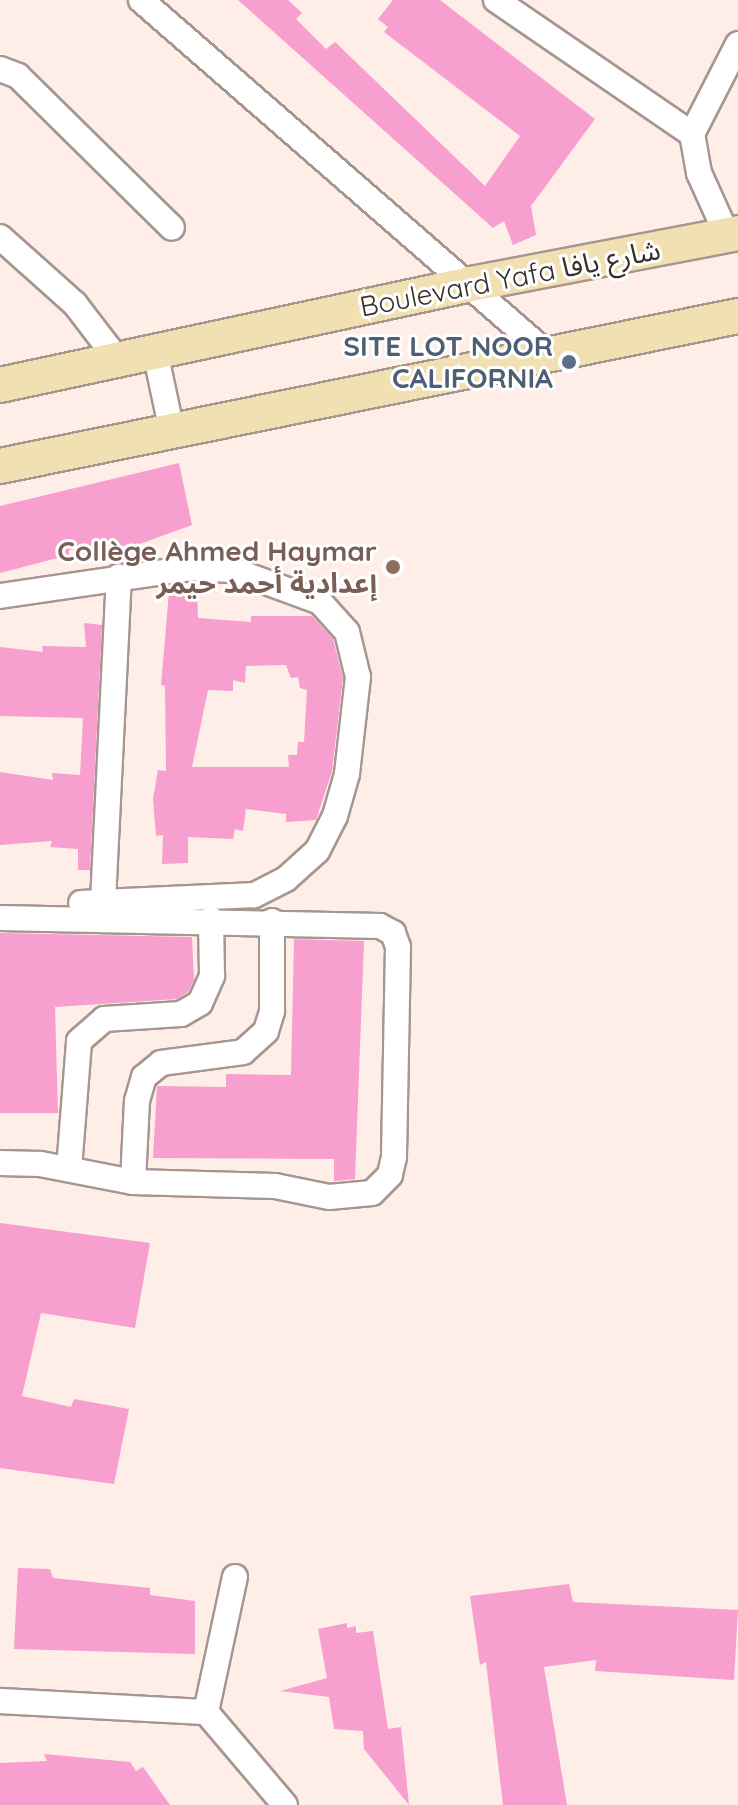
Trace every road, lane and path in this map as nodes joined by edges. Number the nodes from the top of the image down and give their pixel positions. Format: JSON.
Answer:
{"nodes":[{"id":1,"x":141,"y":0,"type":"edge"},
{"id":2,"x":496,"y":0,"type":"edge"},
{"id":3,"x":738,"y":44,"type":"edge"},
{"id":4,"x":0,"y":69,"type":"edge"},
{"id":5,"x":692,"y":134,"type":"junction"},
{"id":6,"x":172,"y":228,"type":"dead end"},
{"id":7,"x":732,"y":234,"type":"edge"},
{"id":8,"x":0,"y":237,"type":"edge"},
{"id":9,"x":471,"y":284,"type":"junction"},
{"id":10,"x":738,"y":316,"type":"edge"},
{"id":11,"x":155,"y":352,"type":"junction"},
{"id":12,"x":551,"y":357,"type":"junction"},
{"id":13,"x":118,"y":360,"type":"junction"},
{"id":14,"x":0,"y":385,"type":"edge"},
{"id":15,"x":172,"y":431,"type":"junction"},
{"id":16,"x":0,"y":466,"type":"edge"},
{"id":17,"x":119,"y":576,"type":"junction"},
{"id":18,"x":0,"y":596,"type":"edge"},
{"id":19,"x":103,"y":902,"type":"junction"},
{"id":20,"x":0,"y":905,"type":"edge"},
{"id":21,"x":0,"y":918,"type":"edge"},
{"id":22,"x":211,"y":919,"type":"junction"},
{"id":23,"x":272,"y":921,"type":"junction"},
{"id":24,"x":0,"y":1163,"type":"edge"},
{"id":25,"x":69,"y":1169,"type":"junction"},
{"id":26,"x":133,"y":1182,"type":"junction"},
{"id":27,"x":235,"y":1577,"type":"dead end"},
{"id":28,"x":0,"y":1701,"type":"edge"},
{"id":29,"x":206,"y":1712,"type":"junction"},
{"id":30,"x":285,"y":1805,"type":"edge"}],
"edges":[{"from":1,"to":9,"type":"street"},
{"from":2,"to":5,"type":"street"},
{"from":3,"to":5,"type":"street"},
{"from":4,"to":6,"type":"street"},
{"from":5,"to":7,"type":"street"},
{"from":7,"to":9,"type":"street","name":"Boulevard Yafa شارع يافا"},
{"from":8,"to":13,"type":"street"},
{"from":9,"to":11,"type":"street","name":"Boulevard Yafa شارع يافا"},
{"from":9,"to":12,"type":"street"},
{"from":10,"to":12,"type":"street"},
{"from":11,"to":13,"type":"street","name":"Boulevard Yafa شارع يافا"},
{"from":11,"to":15,"type":"street"},
{"from":12,"to":15,"type":"street"},
{"from":13,"to":14,"type":"street","name":"Boulevard Yafa شارع يافا"},
{"from":15,"to":16,"type":"street"},
{"from":17,"to":18,"type":"street"},
{"from":17,"to":19,"type":"street"},
{"from":17,"to":19,"type":"street"},
{"from":19,"to":20,"type":"street"},
{"from":21,"to":22,"type":"street"},
{"from":22,"to":23,"type":"street"},
{"from":22,"to":25,"type":"street"},
{"from":23,"to":26,"type":"street"},
{"from":23,"to":26,"type":"street"},
{"from":24,"to":25,"type":"street"},
{"from":25,"to":26,"type":"street"},
{"from":27,"to":29,"type":"street"},
{"from":28,"to":29,"type":"street"},
{"from":29,"to":30,"type":"street"}]}
